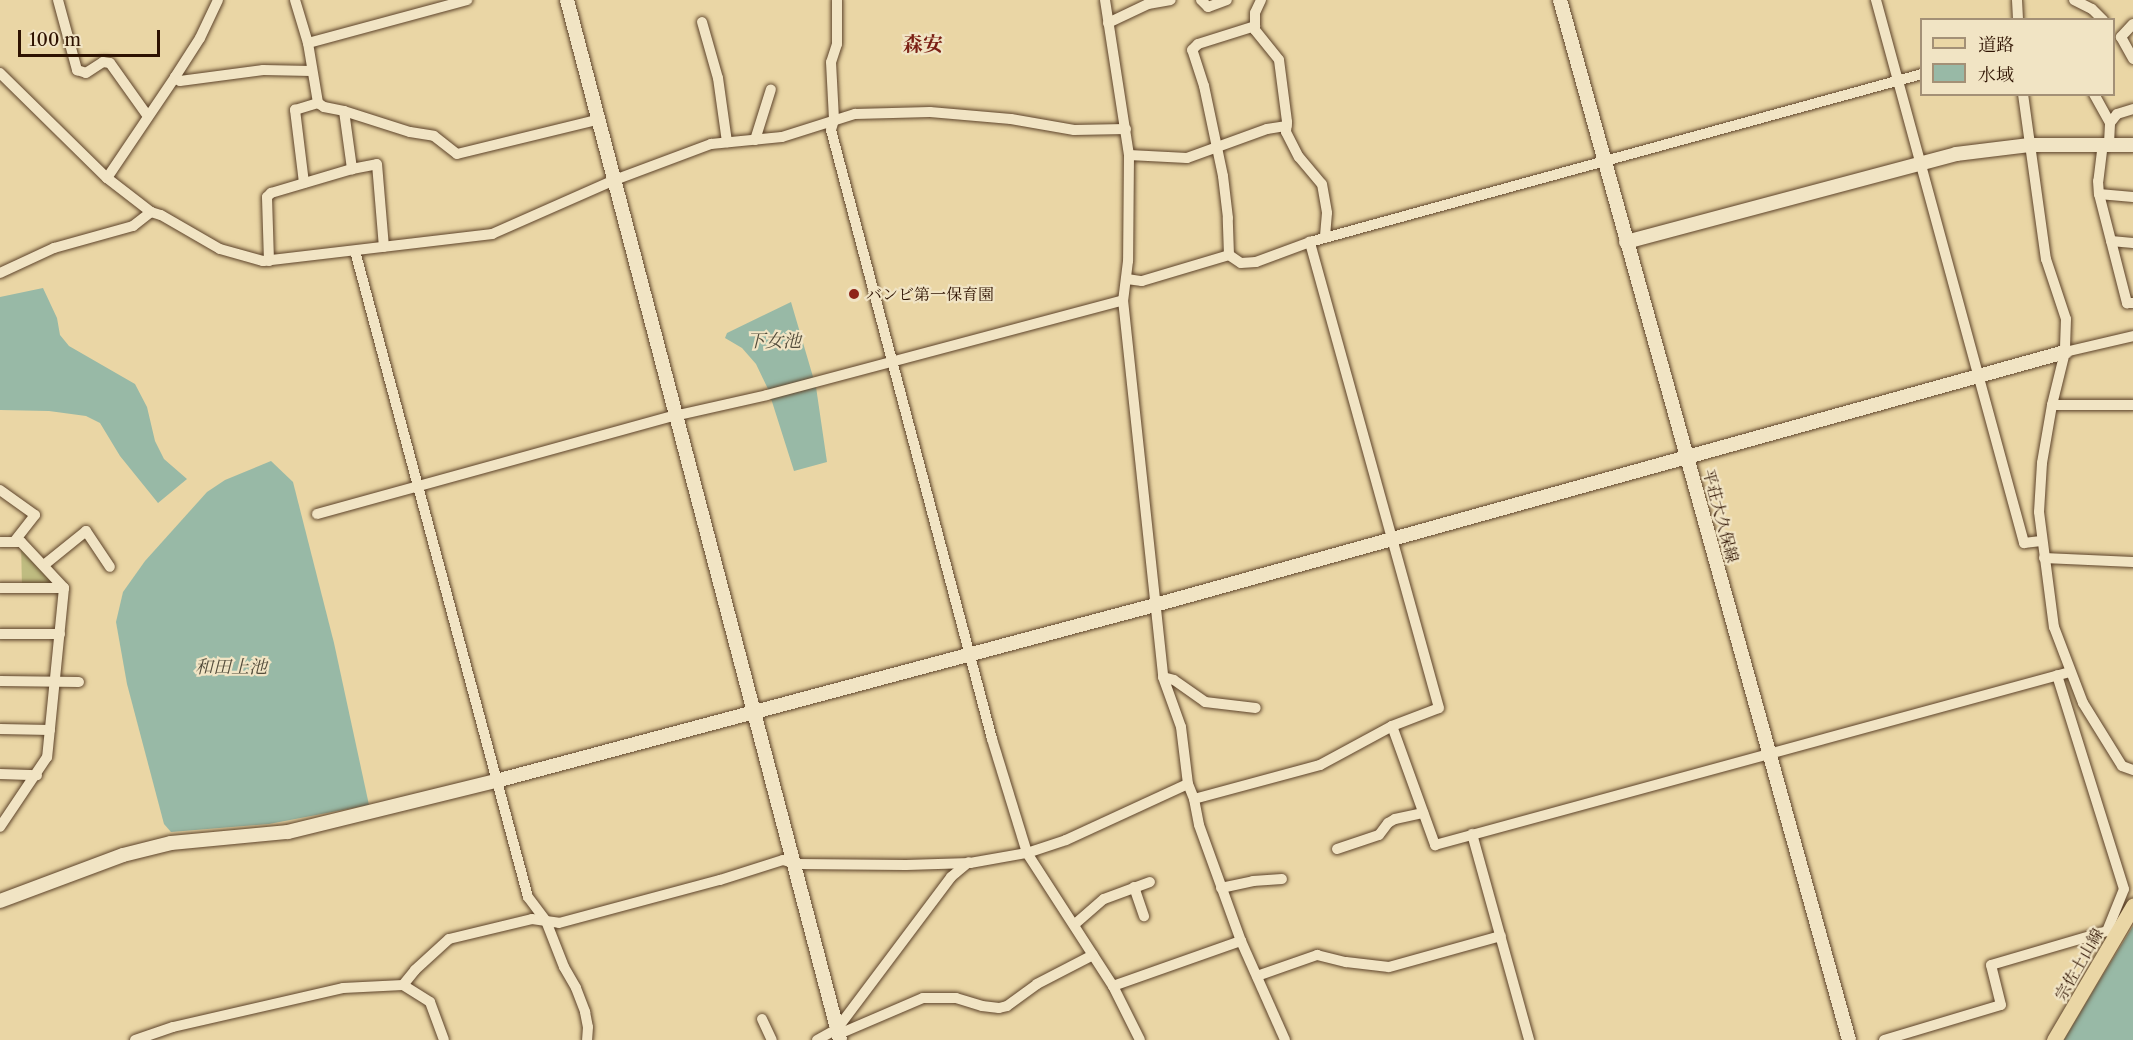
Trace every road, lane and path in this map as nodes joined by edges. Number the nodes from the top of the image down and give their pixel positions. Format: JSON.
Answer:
{"nodes":[{"id":1,"x":58,"y":0,"type":"edge"},
{"id":2,"x":218,"y":0,"type":"edge"},
{"id":3,"x":295,"y":0,"type":"edge"},
{"id":4,"x":467,"y":0,"type":"edge"},
{"id":5,"x":567,"y":0,"type":"edge"},
{"id":6,"x":837,"y":0,"type":"edge"},
{"id":7,"x":1105,"y":0,"type":"edge"},
{"id":8,"x":1171,"y":0,"type":"edge"},
{"id":9,"x":1202,"y":0,"type":"edge"},
{"id":10,"x":1227,"y":0,"type":"edge"},
{"id":11,"x":1262,"y":0,"type":"edge"},
{"id":12,"x":1560,"y":0,"type":"edge"},
{"id":13,"x":1876,"y":0,"type":"edge"},
{"id":14,"x":2017,"y":0,"type":"edge"},
{"id":15,"x":2074,"y":0,"type":"edge"},
{"id":16,"x":2018,"y":18,"type":"edge"},
{"id":17,"x":2101,"y":18,"type":"edge"},
{"id":18,"x":702,"y":22,"type":"dead end"},
{"id":19,"x":1108,"y":23,"type":"junction"},
{"id":20,"x":2133,"y":24,"type":"edge"},
{"id":21,"x":1255,"y":26,"type":"junction"},
{"id":22,"x":2117,"y":33,"type":"edge"},
{"id":23,"x":308,"y":43,"type":"junction"},
{"id":24,"x":2133,"y":59,"type":"edge"},
{"id":25,"x":311,"y":71,"type":"junction"},
{"id":26,"x":0,"y":72,"type":"edge"},
{"id":27,"x":1920,"y":74,"type":"edge"},
{"id":28,"x":175,"y":78,"type":"junction"},
{"id":29,"x":1898,"y":80,"type":"junction"},
{"id":30,"x":771,"y":89,"type":"dead end"},
{"id":31,"x":2023,"y":96,"type":"edge"},
{"id":32,"x":2095,"y":96,"type":"edge"},
{"id":33,"x":318,"y":103,"type":"junction"},
{"id":34,"x":2133,"y":109,"type":"edge"},
{"id":35,"x":344,"y":111,"type":"junction"},
{"id":36,"x":147,"y":115,"type":"junction"},
{"id":37,"x":597,"y":120,"type":"junction"},
{"id":38,"x":834,"y":120,"type":"junction"},
{"id":39,"x":2110,"y":123,"type":"junction"},
{"id":40,"x":1287,"y":126,"type":"junction"},
{"id":41,"x":1126,"y":129,"type":"junction"},
{"id":42,"x":755,"y":140,"type":"junction"},
{"id":43,"x":727,"y":142,"type":"junction"},
{"id":44,"x":2106,"y":143,"type":"junction"},
{"id":45,"x":2029,"y":145,"type":"junction"},
{"id":46,"x":2133,"y":145,"type":"edge"},
{"id":47,"x":1216,"y":146,"type":"junction"},
{"id":48,"x":1130,"y":155,"type":"junction"},
{"id":49,"x":1606,"y":160,"type":"junction"},
{"id":50,"x":1922,"y":162,"type":"junction"},
{"id":51,"x":352,"y":169,"type":"junction"},
{"id":52,"x":107,"y":178,"type":"junction"},
{"id":53,"x":612,"y":182,"type":"junction"},
{"id":54,"x":304,"y":183,"type":"junction"},
{"id":55,"x":2099,"y":194,"type":"junction"},
{"id":56,"x":2133,"y":197,"type":"edge"},
{"id":57,"x":151,"y":212,"type":"junction"},
{"id":58,"x":1325,"y":238,"type":"junction"},
{"id":59,"x":2111,"y":241,"type":"junction"},
{"id":60,"x":1310,"y":242,"type":"junction"},
{"id":61,"x":1626,"y":242,"type":"junction"},
{"id":62,"x":2133,"y":243,"type":"edge"},
{"id":63,"x":384,"y":247,"type":"junction"},
{"id":64,"x":355,"y":251,"type":"junction"},
{"id":65,"x":1229,"y":255,"type":"junction"},
{"id":66,"x":269,"y":261,"type":"junction"},
{"id":67,"x":0,"y":273,"type":"edge"},
{"id":68,"x":1126,"y":279,"type":"junction"},
{"id":69,"x":1123,"y":300,"type":"junction"},
{"id":70,"x":2133,"y":303,"type":"edge"},
{"id":71,"x":2133,"y":336,"type":"edge"},
{"id":72,"x":2065,"y":352,"type":"junction"},
{"id":73,"x":892,"y":360,"type":"junction"},
{"id":74,"x":1978,"y":378,"type":"junction"},
{"id":75,"x":2052,"y":405,"type":"junction"},
{"id":76,"x":2133,"y":405,"type":"edge"},
{"id":77,"x":675,"y":416,"type":"junction"},
{"id":78,"x":1688,"y":457,"type":"junction"},
{"id":79,"x":419,"y":488,"type":"junction"},
{"id":80,"x":0,"y":490,"type":"edge"},
{"id":81,"x":317,"y":514,"type":"dead end"},
{"id":82,"x":1392,"y":540,"type":"junction"},
{"id":83,"x":2041,"y":541,"type":"junction"},
{"id":84,"x":0,"y":542,"type":"edge"},
{"id":85,"x":14,"y":542,"type":"junction"},
{"id":86,"x":2044,"y":558,"type":"junction"},
{"id":87,"x":2133,"y":562,"type":"edge"},
{"id":88,"x":44,"y":565,"type":"junction"},
{"id":89,"x":110,"y":567,"type":"dead end"},
{"id":90,"x":0,"y":588,"type":"edge"},
{"id":91,"x":64,"y":588,"type":"junction"},
{"id":92,"x":1155,"y":605,"type":"junction"},
{"id":93,"x":0,"y":634,"type":"edge"},
{"id":94,"x":60,"y":634,"type":"junction"},
{"id":95,"x":971,"y":653,"type":"junction"},
{"id":96,"x":2070,"y":672,"type":"junction"},
{"id":97,"x":2057,"y":675,"type":"junction"},
{"id":98,"x":1163,"y":677,"type":"junction"},
{"id":99,"x":0,"y":681,"type":"edge"},
{"id":100,"x":56,"y":681,"type":"junction"},
{"id":101,"x":79,"y":682,"type":"dead end"},
{"id":102,"x":1256,"y":708,"type":"dead end"},
{"id":103,"x":754,"y":711,"type":"junction"},
{"id":104,"x":1392,"y":726,"type":"junction"},
{"id":105,"x":0,"y":729,"type":"edge"},
{"id":106,"x":50,"y":730,"type":"junction"},
{"id":107,"x":1768,"y":754,"type":"junction"},
{"id":108,"x":2133,"y":770,"type":"edge"},
{"id":109,"x":0,"y":774,"type":"edge"},
{"id":110,"x":37,"y":775,"type":"junction"},
{"id":111,"x":496,"y":781,"type":"junction"},
{"id":112,"x":1188,"y":784,"type":"junction"},
{"id":113,"x":1194,"y":799,"type":"junction"},
{"id":114,"x":1423,"y":813,"type":"junction"},
{"id":115,"x":2,"y":823,"type":"edge"},
{"id":116,"x":1472,"y":834,"type":"junction"},
{"id":117,"x":1337,"y":849,"type":"dead end"},
{"id":118,"x":1027,"y":852,"type":"junction"},
{"id":119,"x":969,"y":862,"type":"junction"},
{"id":120,"x":796,"y":864,"type":"junction"},
{"id":121,"x":1282,"y":879,"type":"dead end"},
{"id":122,"x":1150,"y":882,"type":"dead end"},
{"id":123,"x":1134,"y":887,"type":"junction"},
{"id":124,"x":1221,"y":888,"type":"junction"},
{"id":125,"x":0,"y":901,"type":"edge"},
{"id":126,"x":2133,"y":906,"type":"edge"},
{"id":127,"x":1144,"y":916,"type":"dead end"},
{"id":128,"x":546,"y":921,"type":"junction"},
{"id":129,"x":1075,"y":924,"type":"junction"},
{"id":130,"x":1501,"y":936,"type":"junction"},
{"id":131,"x":1241,"y":940,"type":"junction"},
{"id":132,"x":1094,"y":955,"type":"junction"},
{"id":133,"x":1257,"y":976,"type":"junction"},
{"id":134,"x":403,"y":985,"type":"junction"},
{"id":135,"x":1113,"y":986,"type":"junction"},
{"id":136,"x":762,"y":1019,"type":"dead end"},
{"id":137,"x":839,"y":1034,"type":"edge"},
{"id":138,"x":135,"y":1040,"type":"edge"},
{"id":139,"x":444,"y":1040,"type":"edge"},
{"id":140,"x":587,"y":1040,"type":"edge"},
{"id":141,"x":772,"y":1040,"type":"edge"},
{"id":142,"x":817,"y":1040,"type":"edge"},
{"id":143,"x":1140,"y":1040,"type":"edge"},
{"id":144,"x":1285,"y":1040,"type":"edge"},
{"id":145,"x":1529,"y":1040,"type":"edge"},
{"id":146,"x":1849,"y":1040,"type":"edge"},
{"id":147,"x":1884,"y":1040,"type":"edge"},
{"id":148,"x":2054,"y":1040,"type":"edge"}],
"edges":[{"from":1,"to":36,"type":"street"},
{"from":2,"to":28,"type":"street"},
{"from":3,"to":23,"type":"street"},
{"from":4,"to":23,"type":"street"},
{"from":5,"to":37,"type":"street"},
{"from":6,"to":38,"type":"street"},
{"from":7,"to":19,"type":"street"},
{"from":8,"to":19,"type":"street"},
{"from":9,"to":10,"type":"street"},
{"from":11,"to":21,"type":"street"},
{"from":12,"to":49,"type":"street","name":"平荘大久保線"},
{"from":13,"to":29,"type":"street"},
{"from":14,"to":16,"type":"street"},
{"from":15,"to":17,"type":"street"},
{"from":18,"to":43,"type":"street"},
{"from":19,"to":41,"type":"street"},
{"from":20,"to":22,"type":"street"},
{"from":21,"to":40,"type":"street"},
{"from":21,"to":47,"type":"street"},
{"from":22,"to":24,"type":"street"},
{"from":23,"to":25,"type":"street"},
{"from":25,"to":28,"type":"street"},
{"from":25,"to":33,"type":"street"},
{"from":26,"to":52,"type":"street"},
{"from":27,"to":29,"type":"street"},
{"from":28,"to":36,"type":"street"},
{"from":29,"to":49,"type":"street"},
{"from":29,"to":50,"type":"street"},
{"from":30,"to":42,"type":"street"},
{"from":31,"to":45,"type":"street"},
{"from":32,"to":39,"type":"street"},
{"from":33,"to":35,"type":"street"},
{"from":33,"to":54,"type":"street"},
{"from":34,"to":39,"type":"street"},
{"from":35,"to":37,"type":"street"},
{"from":35,"to":51,"type":"street"},
{"from":36,"to":52,"type":"street"},
{"from":37,"to":53,"type":"street"},
{"from":38,"to":41,"type":"street"},
{"from":38,"to":42,"type":"street"},
{"from":38,"to":73,"type":"street"},
{"from":39,"to":44,"type":"street"},
{"from":40,"to":47,"type":"street"},
{"from":40,"to":58,"type":"street"},
{"from":41,"to":48,"type":"street"},
{"from":42,"to":43,"type":"street"},
{"from":43,"to":53,"type":"street"},
{"from":44,"to":45,"type":"street"},
{"from":44,"to":46,"type":"street"},
{"from":44,"to":55,"type":"street"},
{"from":45,"to":50,"type":"street"},
{"from":45,"to":72,"type":"street"},
{"from":47,"to":48,"type":"street"},
{"from":47,"to":65,"type":"street"},
{"from":48,"to":68,"type":"street"},
{"from":49,"to":58,"type":"street"},
{"from":49,"to":61,"type":"street","name":"平荘大久保線"},
{"from":50,"to":61,"type":"street"},
{"from":50,"to":74,"type":"street"},
{"from":51,"to":54,"type":"street"},
{"from":51,"to":63,"type":"street"},
{"from":52,"to":57,"type":"street"},
{"from":53,"to":63,"type":"street"},
{"from":53,"to":77,"type":"street"},
{"from":54,"to":66,"type":"street"},
{"from":55,"to":56,"type":"street"},
{"from":55,"to":59,"type":"street"},
{"from":57,"to":66,"type":"street"},
{"from":57,"to":67,"type":"street"},
{"from":58,"to":60,"type":"street"},
{"from":59,"to":62,"type":"street"},
{"from":59,"to":70,"type":"street"},
{"from":60,"to":65,"type":"street"},
{"from":60,"to":82,"type":"street"},
{"from":61,"to":78,"type":"street","name":"平荘大久保線"},
{"from":63,"to":64,"type":"street"},
{"from":64,"to":66,"type":"street"},
{"from":64,"to":79,"type":"street"},
{"from":65,"to":68,"type":"street"},
{"from":68,"to":69,"type":"street"},
{"from":69,"to":73,"type":"street"},
{"from":69,"to":92,"type":"street"},
{"from":71,"to":72,"type":"street"},
{"from":72,"to":74,"type":"street"},
{"from":72,"to":75,"type":"street"},
{"from":73,"to":77,"type":"street"},
{"from":73,"to":95,"type":"street"},
{"from":74,"to":78,"type":"street"},
{"from":74,"to":83,"type":"street"},
{"from":75,"to":76,"type":"street"},
{"from":75,"to":83,"type":"street"},
{"from":77,"to":79,"type":"street"},
{"from":77,"to":103,"type":"street"},
{"from":78,"to":82,"type":"street"},
{"from":78,"to":107,"type":"street","name":"平荘大久保線"},
{"from":79,"to":81,"type":"street"},
{"from":79,"to":111,"type":"street"},
{"from":80,"to":85,"type":"street"},
{"from":82,"to":92,"type":"street"},
{"from":82,"to":104,"type":"street"},
{"from":83,"to":86,"type":"street"},
{"from":84,"to":85,"type":"street"},
{"from":85,"to":88,"type":"street"},
{"from":86,"to":87,"type":"street"},
{"from":86,"to":96,"type":"street"},
{"from":88,"to":89,"type":"street"},
{"from":88,"to":91,"type":"street"},
{"from":90,"to":91,"type":"street"},
{"from":91,"to":94,"type":"street"},
{"from":92,"to":95,"type":"street"},
{"from":92,"to":98,"type":"street"},
{"from":93,"to":94,"type":"street"},
{"from":94,"to":100,"type":"street"},
{"from":95,"to":103,"type":"street"},
{"from":95,"to":118,"type":"street"},
{"from":96,"to":97,"type":"street"},
{"from":96,"to":108,"type":"street"},
{"from":97,"to":107,"type":"street"},
{"from":97,"to":147,"type":"street"},
{"from":98,"to":102,"type":"street"},
{"from":98,"to":112,"type":"street"},
{"from":99,"to":100,"type":"street"},
{"from":100,"to":101,"type":"street"},
{"from":100,"to":106,"type":"street"},
{"from":103,"to":111,"type":"street"},
{"from":103,"to":120,"type":"street"},
{"from":104,"to":113,"type":"street"},
{"from":104,"to":114,"type":"street"},
{"from":105,"to":106,"type":"street"},
{"from":106,"to":110,"type":"street"},
{"from":107,"to":116,"type":"street"},
{"from":107,"to":146,"type":"street","name":"平荘大久保線"},
{"from":109,"to":110,"type":"street"},
{"from":110,"to":115,"type":"street"},
{"from":111,"to":125,"type":"street"},
{"from":111,"to":128,"type":"street"},
{"from":112,"to":113,"type":"street"},
{"from":112,"to":118,"type":"street"},
{"from":113,"to":124,"type":"street"},
{"from":114,"to":116,"type":"street"},
{"from":114,"to":117,"type":"street"},
{"from":116,"to":130,"type":"street"},
{"from":118,"to":119,"type":"street"},
{"from":118,"to":129,"type":"street"},
{"from":119,"to":120,"type":"street"},
{"from":119,"to":137,"type":"street"},
{"from":120,"to":128,"type":"street"},
{"from":120,"to":137,"type":"street"},
{"from":121,"to":124,"type":"street"},
{"from":122,"to":123,"type":"street"},
{"from":123,"to":127,"type":"street"},
{"from":123,"to":129,"type":"street"},
{"from":124,"to":131,"type":"street"},
{"from":126,"to":148,"type":"main road","name":"宗佐土山線"},
{"from":128,"to":134,"type":"street"},
{"from":128,"to":140,"type":"street"},
{"from":129,"to":132,"type":"street"},
{"from":130,"to":133,"type":"street"},
{"from":130,"to":145,"type":"street"},
{"from":131,"to":133,"type":"street"},
{"from":131,"to":135,"type":"street"},
{"from":132,"to":135,"type":"street"},
{"from":132,"to":137,"type":"street"},
{"from":133,"to":144,"type":"street"},
{"from":134,"to":138,"type":"street"},
{"from":134,"to":139,"type":"street"},
{"from":135,"to":143,"type":"street"},
{"from":136,"to":141,"type":"street"},
{"from":137,"to":142,"type":"street"}]}
